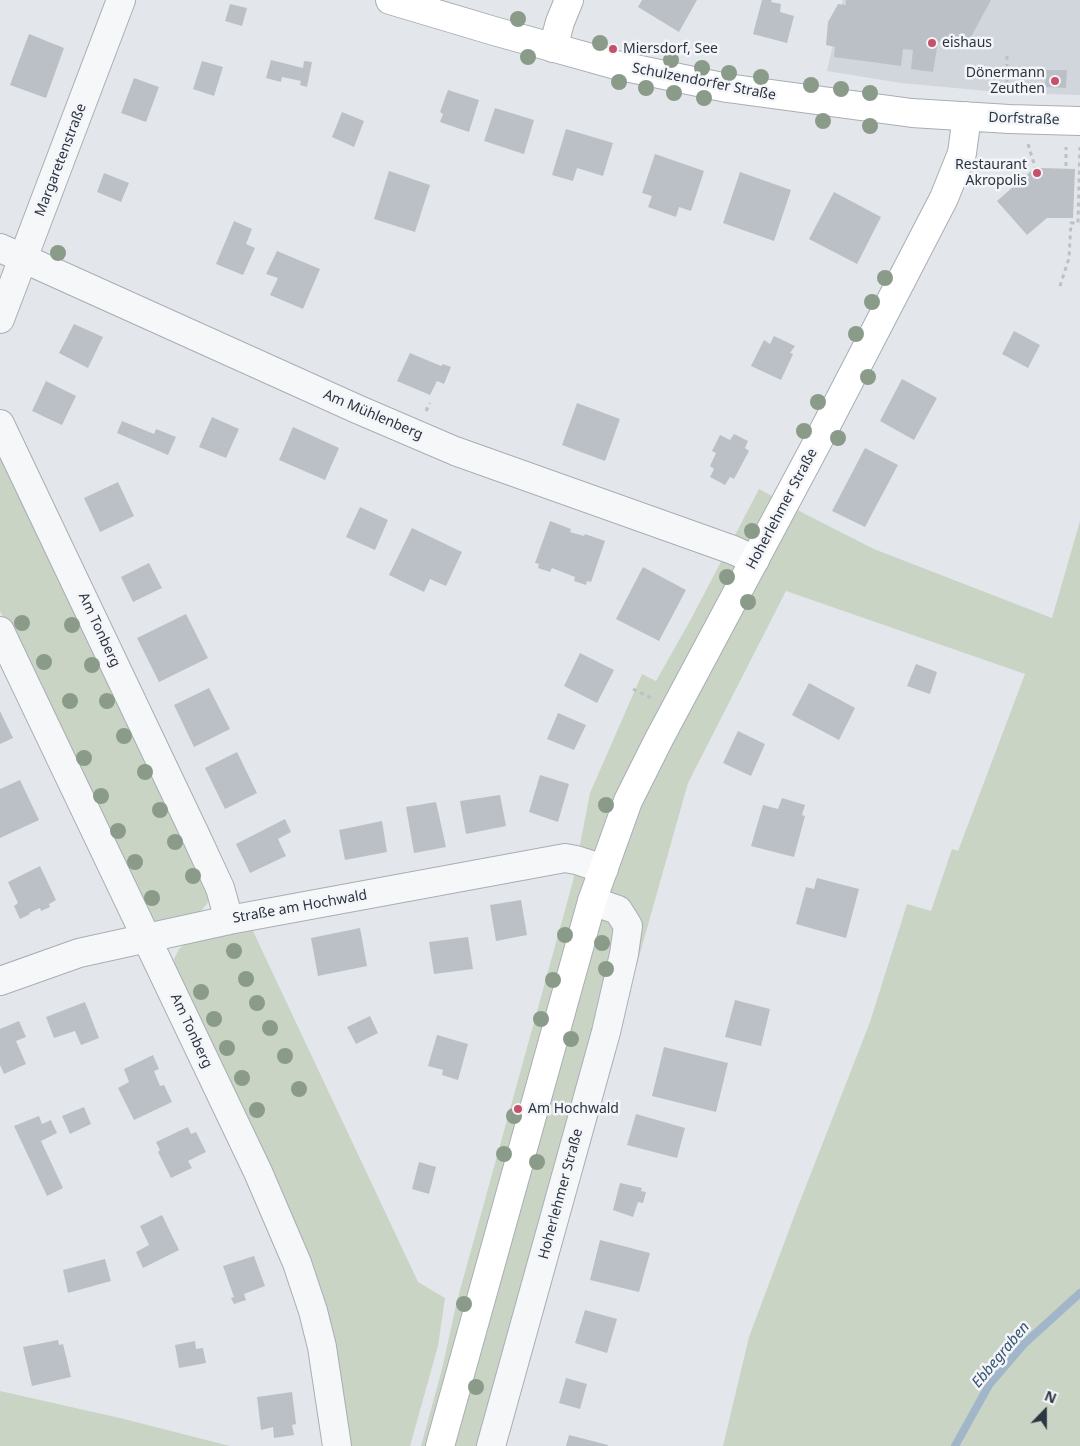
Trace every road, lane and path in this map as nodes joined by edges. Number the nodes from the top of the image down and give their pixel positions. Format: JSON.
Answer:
{"nodes":[{"id":1,"x":121,"y":0,"type":"edge"},
{"id":2,"x":390,"y":0,"type":"edge"},
{"id":3,"x":569,"y":0,"type":"edge"},
{"id":4,"x":553,"y":48,"type":"junction"},
{"id":5,"x":1007,"y":55,"type":"dead end"},
{"id":6,"x":1007,"y":98,"type":"dead end"},
{"id":7,"x":967,"y":116,"type":"junction"},
{"id":8,"x":1080,"y":120,"type":"edge"},
{"id":9,"x":1080,"y":139,"type":"edge"},
{"id":10,"x":1030,"y":150,"type":"dead end"},
{"id":11,"x":1066,"y":156,"type":"dead end"},
{"id":12,"x":1066,"y":166,"type":"dead end"},
{"id":13,"x":1036,"y":170,"type":"dead end"},
{"id":14,"x":12,"y":253,"type":"edge"},
{"id":15,"x":1060,"y":286,"type":"dead end"},
{"id":16,"x":0,"y":319,"type":"edge"},
{"id":17,"x":0,"y":424,"type":"edge"},
{"id":18,"x":755,"y":560,"type":"junction"},
{"id":19,"x":0,"y":631,"type":"edge"},
{"id":20,"x":633,"y":689,"type":"dead end"},
{"id":21,"x":653,"y":700,"type":"dead end"},
{"id":22,"x":604,"y":869,"type":"junction"},
{"id":23,"x":592,"y":901,"type":"junction"},
{"id":24,"x":229,"y":920,"type":"junction"},
{"id":25,"x":147,"y":937,"type":"junction"},
{"id":26,"x":0,"y":981,"type":"edge"},
{"id":27,"x":338,"y":1446,"type":"edge"},
{"id":28,"x":440,"y":1446,"type":"edge"},
{"id":29,"x":491,"y":1446,"type":"edge"}],
"edges":[{"from":1,"to":14,"type":"street","name":"Margaretenstraße"},
{"from":2,"to":4,"type":"street","name":"Schulzendorfer Straße"},
{"from":3,"to":4,"type":"street"},
{"from":4,"to":7,"type":"street","name":"Schulzendorfer Straße"},
{"from":5,"to":6,"type":"path"},
{"from":7,"to":8,"type":"street","name":"Dorfstraße"},
{"from":7,"to":18,"type":"street","name":"Hoherlehmer Straße"},
{"from":9,"to":15,"type":"path"},
{"from":10,"to":13,"type":"path"},
{"from":11,"to":12,"type":"path"},
{"from":14,"to":16,"type":"street","name":"Margaretenstraße"},
{"from":14,"to":18,"type":"street","name":"Am Mühlenberg"},
{"from":17,"to":24,"type":"street","name":"Am Tonberg"},
{"from":18,"to":22,"type":"street","name":"Hoherlehmer Straße"},
{"from":19,"to":25,"type":"street","name":"Am Tonberg"},
{"from":20,"to":21,"type":"path"},
{"from":22,"to":23,"type":"street","name":"Hoherlehmer Straße"},
{"from":22,"to":24,"type":"street","name":"Straße am Hochwald"},
{"from":23,"to":28,"type":"street","name":"Hoherlehmer Straße"},
{"from":23,"to":29,"type":"street","name":"Hoherlehmer Straße"},
{"from":24,"to":25,"type":"street","name":"Straße am Hochwald"},
{"from":25,"to":26,"type":"street","name":"Straße am Hochwald"},
{"from":25,"to":27,"type":"street","name":"Am Tonberg"}]}
